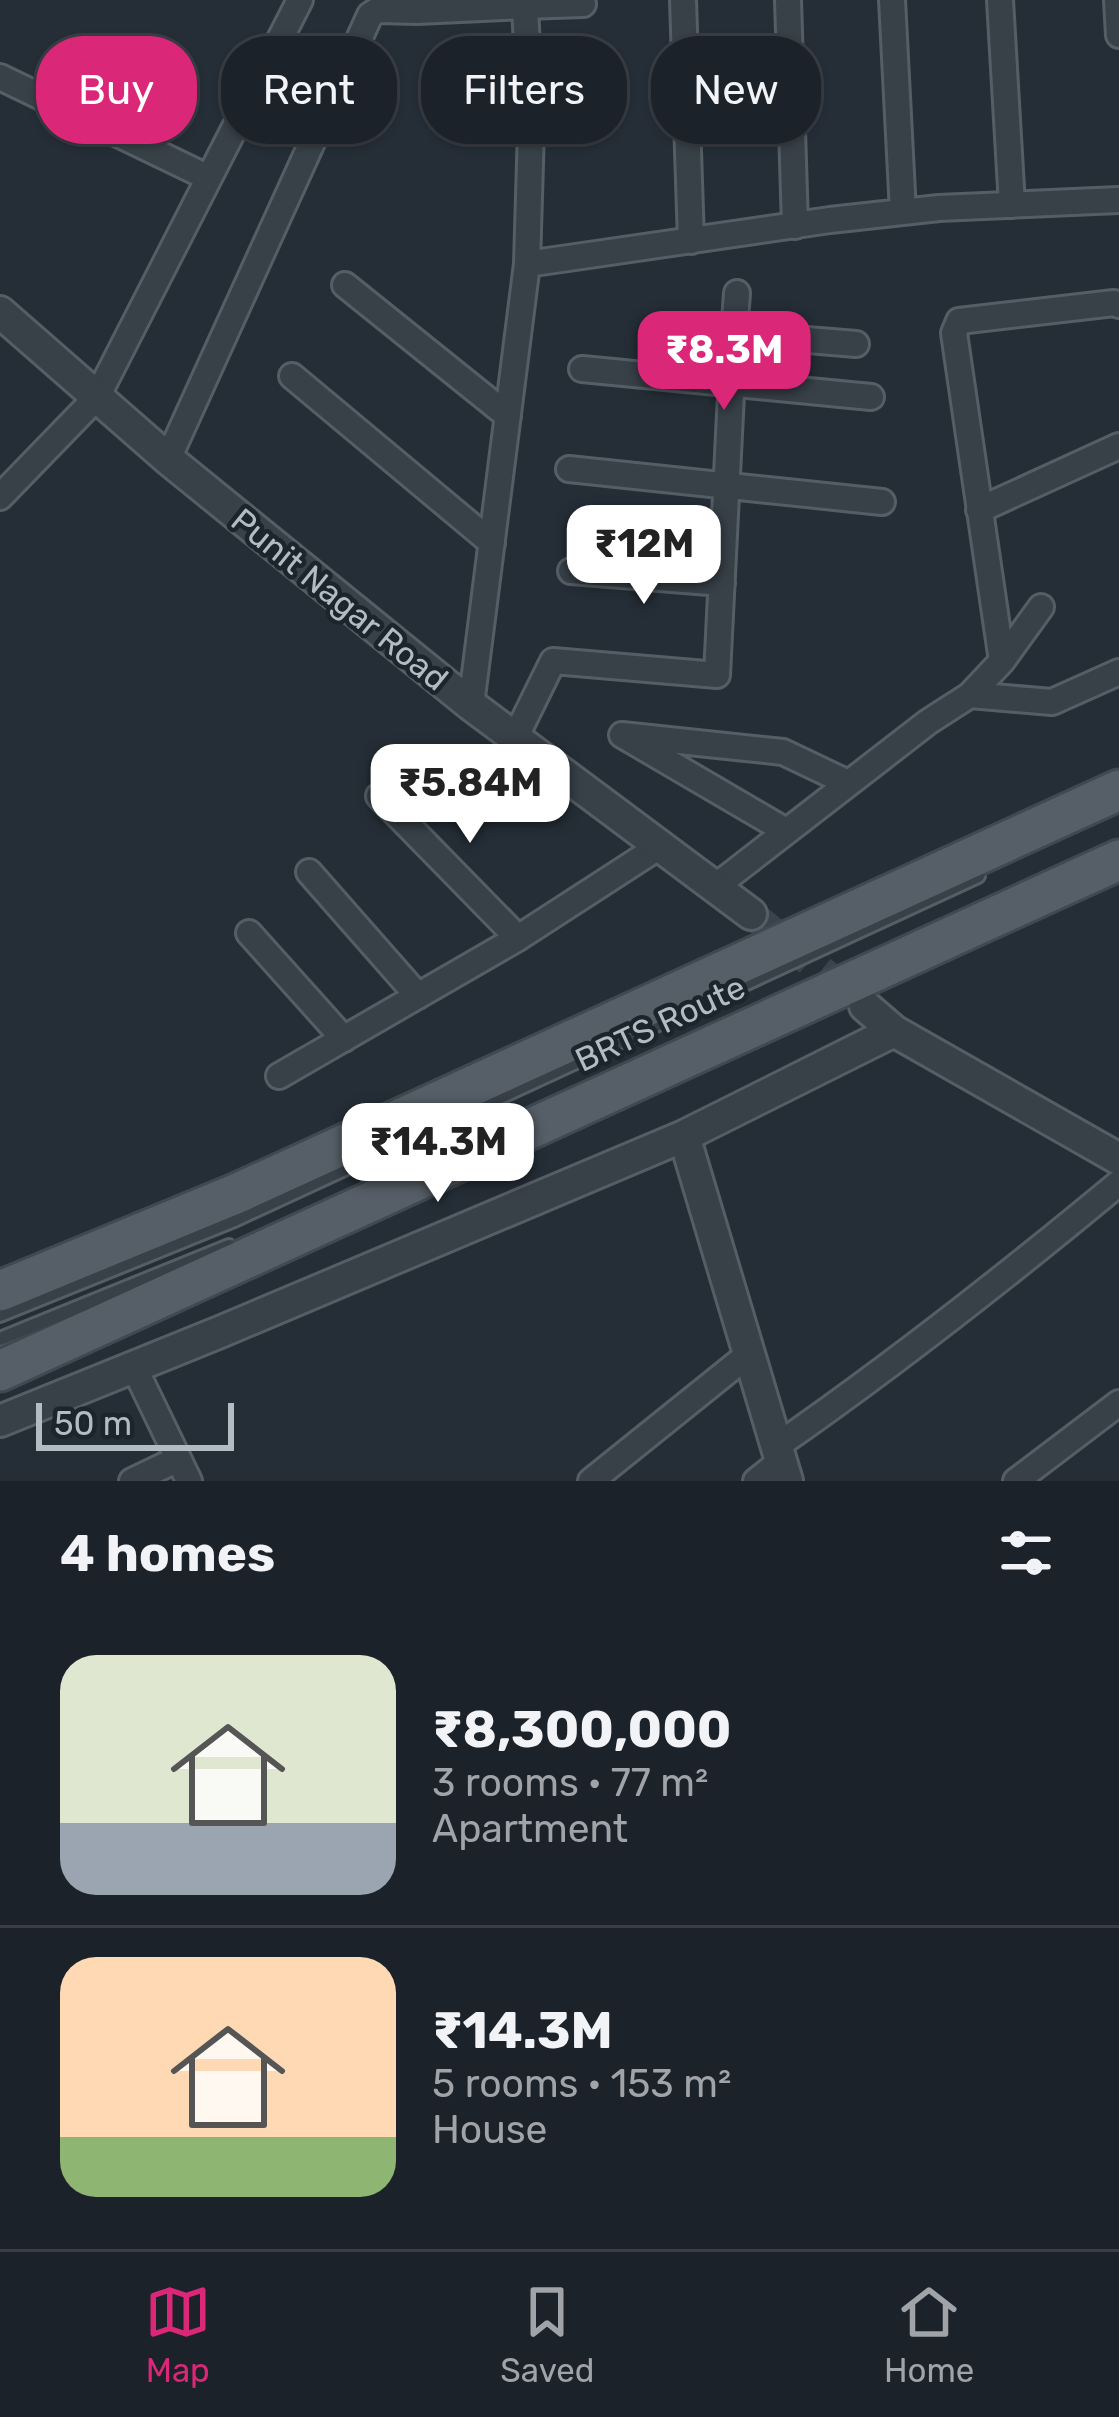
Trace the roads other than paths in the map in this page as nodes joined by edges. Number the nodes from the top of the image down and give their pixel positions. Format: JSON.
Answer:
{"nodes":[{"id":1,"x":301,"y":0,"type":"edge"},
{"id":2,"x":683,"y":0,"type":"edge"},
{"id":3,"x":788,"y":0,"type":"edge"},
{"id":4,"x":892,"y":0,"type":"edge"},
{"id":5,"x":1000,"y":0,"type":"edge"},
{"id":6,"x":1117,"y":0,"type":"edge"},
{"id":7,"x":583,"y":4,"type":"dead end"},
{"id":8,"x":525,"y":6,"type":"junction"},
{"id":9,"x":1119,"y":35,"type":"edge"},
{"id":10,"x":0,"y":77,"type":"edge"},
{"id":11,"x":209,"y":178,"type":"junction"},
{"id":12,"x":1119,"y":200,"type":"edge"},
{"id":13,"x":1012,"y":206,"type":"junction"},
{"id":14,"x":903,"y":212,"type":"junction"},
{"id":15,"x":795,"y":226,"type":"junction"},
{"id":16,"x":691,"y":241,"type":"junction"},
{"id":17,"x":526,"y":264,"type":"junction"},
{"id":18,"x":345,"y":285,"type":"dead end"},
{"id":19,"x":737,"y":292,"type":"dead end"},
{"id":20,"x":1119,"y":305,"type":"edge"},
{"id":21,"x":0,"y":312,"type":"edge"},
{"id":22,"x":734,"y":334,"type":"junction"},
{"id":23,"x":856,"y":344,"type":"dead end"},
{"id":24,"x":582,"y":369,"type":"dead end"},
{"id":25,"x":292,"y":376,"type":"dead end"},
{"id":26,"x":732,"y":383,"type":"junction"},
{"id":27,"x":97,"y":397,"type":"junction"},
{"id":28,"x":871,"y":398,"type":"dead end"},
{"id":29,"x":508,"y":416,"type":"junction"},
{"id":30,"x":1119,"y":446,"type":"edge"},
{"id":31,"x":168,"y":459,"type":"junction"},
{"id":32,"x":569,"y":469,"type":"dead end"},
{"id":33,"x":727,"y":486,"type":"junction"},
{"id":34,"x":0,"y":497,"type":"edge"},
{"id":35,"x":882,"y":502,"type":"dead end"},
{"id":36,"x":979,"y":510,"type":"junction"},
{"id":37,"x":492,"y":543,"type":"junction"},
{"id":38,"x":571,"y":571,"type":"dead end"},
{"id":39,"x":722,"y":584,"type":"junction"},
{"id":40,"x":1041,"y":607,"type":"dead end"},
{"id":41,"x":1002,"y":662,"type":"junction"},
{"id":42,"x":1119,"y":672,"type":"edge"},
{"id":43,"x":970,"y":695,"type":"junction"},
{"id":44,"x":471,"y":705,"type":"junction"},
{"id":45,"x":515,"y":738,"type":"junction"},
{"id":46,"x":848,"y":783,"type":"junction"},
{"id":47,"x":1119,"y":790,"type":"edge"},
{"id":48,"x":379,"y":796,"type":"dead end"},
{"id":49,"x":786,"y":831,"type":"junction"},
{"id":50,"x":660,"y":846,"type":"junction"},
{"id":51,"x":1119,"y":860,"type":"edge"},
{"id":52,"x":989,"y":871,"type":"dead end"},
{"id":53,"x":309,"y":872,"type":"dead end"},
{"id":54,"x":715,"y":887,"type":"junction"},
{"id":55,"x":751,"y":914,"type":"tunnel mouth"},
{"id":56,"x":249,"y":933,"type":"dead end"},
{"id":57,"x":518,"y":938,"type":"junction"},
{"id":58,"x":418,"y":996,"type":"junction"},
{"id":59,"x":865,"y":1006,"type":"tunnel mouth"},
{"id":60,"x":894,"y":1031,"type":"junction"},
{"id":61,"x":344,"y":1039,"type":"junction"},
{"id":62,"x":279,"y":1076,"type":"dead end"},
{"id":63,"x":684,"y":1136,"type":"junction"},
{"id":64,"x":1119,"y":1159,"type":"edge"},
{"id":65,"x":1119,"y":1183,"type":"edge"},
{"id":66,"x":245,"y":1239,"type":"dead end"},
{"id":67,"x":0,"y":1291,"type":"edge"},
{"id":68,"x":0,"y":1315,"type":"edge"},
{"id":69,"x":0,"y":1339,"type":"edge"},
{"id":70,"x":749,"y":1354,"type":"junction"},
{"id":71,"x":134,"y":1367,"type":"junction"},
{"id":72,"x":0,"y":1371,"type":"edge"},
{"id":73,"x":1119,"y":1403,"type":"edge"},
{"id":74,"x":0,"y":1420,"type":"edge"},
{"id":75,"x":782,"y":1463,"type":"edge"},
{"id":76,"x":183,"y":1470,"type":"edge"},
{"id":77,"x":132,"y":1481,"type":"edge"},
{"id":78,"x":591,"y":1481,"type":"edge"},
{"id":79,"x":756,"y":1481,"type":"edge"},
{"id":80,"x":1016,"y":1481,"type":"edge"}],
"edges":[{"from":1,"to":11,"type":"street"},
{"from":2,"to":16,"type":"street"},
{"from":3,"to":15,"type":"street"},
{"from":4,"to":14,"type":"street"},
{"from":5,"to":13,"type":"street"},
{"from":6,"to":9,"type":"street"},
{"from":7,"to":8,"type":"street"},
{"from":8,"to":17,"type":"street"},
{"from":8,"to":31,"type":"street"},
{"from":10,"to":11,"type":"street"},
{"from":11,"to":27,"type":"street"},
{"from":12,"to":13,"type":"street"},
{"from":13,"to":14,"type":"street"},
{"from":14,"to":15,"type":"street"},
{"from":15,"to":16,"type":"street"},
{"from":16,"to":17,"type":"street"},
{"from":17,"to":29,"type":"street"},
{"from":18,"to":29,"type":"street"},
{"from":19,"to":22,"type":"street"},
{"from":20,"to":36,"type":"street"},
{"from":21,"to":27,"type":"street","name":"Punit Nagar Road"},
{"from":22,"to":23,"type":"street"},
{"from":22,"to":26,"type":"street"},
{"from":24,"to":26,"type":"street"},
{"from":25,"to":37,"type":"street"},
{"from":26,"to":28,"type":"street"},
{"from":26,"to":33,"type":"street"},
{"from":27,"to":31,"type":"street","name":"Punit Nagar Road"},
{"from":27,"to":34,"type":"street"},
{"from":29,"to":37,"type":"street"},
{"from":30,"to":36,"type":"street"},
{"from":31,"to":44,"type":"street","name":"Punit Nagar Road"},
{"from":32,"to":33,"type":"street"},
{"from":33,"to":35,"type":"street"},
{"from":33,"to":39,"type":"street"},
{"from":36,"to":41,"type":"street"},
{"from":37,"to":44,"type":"street"},
{"from":38,"to":39,"type":"street"},
{"from":39,"to":45,"type":"street"},
{"from":40,"to":41,"type":"street"},
{"from":41,"to":43,"type":"street"},
{"from":42,"to":43,"type":"street"},
{"from":43,"to":46,"type":"street"},
{"from":44,"to":45,"type":"street","name":"Punit Nagar Road"},
{"from":45,"to":50,"type":"street","name":"Punit Nagar Road"},
{"from":46,"to":49,"type":"street"},
{"from":46,"to":49,"type":"street"},
{"from":47,"to":67,"type":"main road"},
{"from":48,"to":57,"type":"street"},
{"from":49,"to":54,"type":"street"},
{"from":50,"to":54,"type":"street","name":"Punit Nagar Road"},
{"from":50,"to":57,"type":"street"},
{"from":51,"to":72,"type":"main road"},
{"from":52,"to":68,"type":"lane","name":"BRTS Route"},
{"from":53,"to":58,"type":"street"},
{"from":54,"to":55,"type":"street","name":"Punit Nagar Road"},
{"from":56,"to":61,"type":"street"},
{"from":57,"to":58,"type":"street"},
{"from":58,"to":61,"type":"street"},
{"from":59,"to":60,"type":"street"},
{"from":60,"to":63,"type":"street"},
{"from":60,"to":64,"type":"street"},
{"from":61,"to":62,"type":"street"},
{"from":63,"to":70,"type":"street"},
{"from":63,"to":71,"type":"street"},
{"from":65,"to":75,"type":"street"},
{"from":66,"to":69,"type":"lane"},
{"from":70,"to":75,"type":"street"},
{"from":70,"to":78,"type":"street"},
{"from":71,"to":74,"type":"street"},
{"from":71,"to":76,"type":"street"},
{"from":73,"to":80,"type":"street"},
{"from":75,"to":79,"type":"street"},
{"from":76,"to":77,"type":"street"}]}
